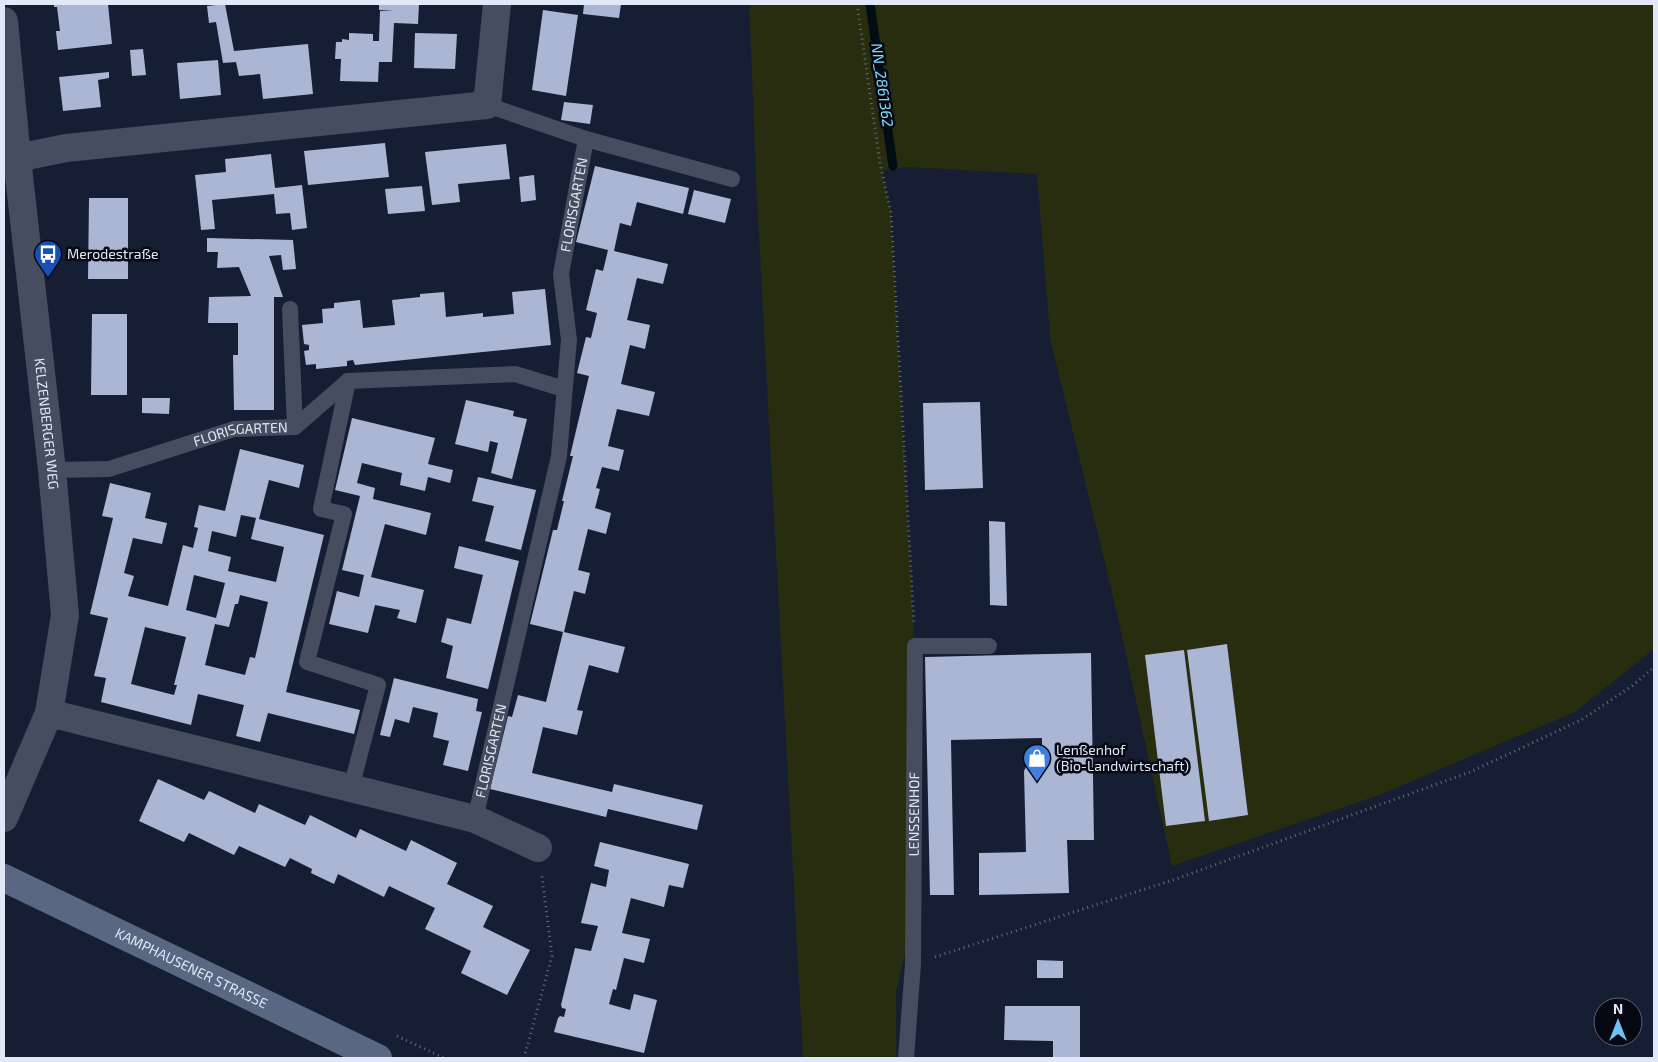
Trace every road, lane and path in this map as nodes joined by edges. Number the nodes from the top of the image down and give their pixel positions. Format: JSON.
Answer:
{"nodes":[{"id":1,"x":497,"y":4,"type":"edge"},
{"id":2,"x":857,"y":4,"type":"edge"},
{"id":3,"x":4,"y":21,"type":"edge"},
{"id":4,"x":487,"y":105,"type":"junction"},
{"id":5,"x":586,"y":139,"type":"junction"},
{"id":6,"x":10,"y":158,"type":"edge"},
{"id":7,"x":732,"y":178,"type":"dead end"},
{"id":8,"x":290,"y":309,"type":"dead end"},
{"id":9,"x":348,"y":381,"type":"junction"},
{"id":10,"x":564,"y":389,"type":"junction"},
{"id":11,"x":295,"y":427,"type":"junction"},
{"id":12,"x":52,"y":470,"type":"junction"},
{"id":13,"x":915,"y":646,"type":"junction"},
{"id":14,"x":989,"y":646,"type":"dead end"},
{"id":15,"x":1654,"y":667,"type":"edge"},
{"id":16,"x":48,"y":713,"type":"junction"},
{"id":17,"x":351,"y":788,"type":"junction"},
{"id":18,"x":4,"y":818,"type":"edge"},
{"id":19,"x":475,"y":819,"type":"junction"},
{"id":20,"x":538,"y":848,"type":"joint"},
{"id":21,"x":4,"y":878,"type":"edge"},
{"id":22,"x":912,"y":964,"type":"junction"},
{"id":23,"x":378,"y":1058,"type":"edge"},
{"id":24,"x":524,"y":1058,"type":"edge"},
{"id":25,"x":906,"y":1058,"type":"edge"}],
"edges":[{"from":1,"to":4,"type":"street"},
{"from":2,"to":13,"type":"path"},
{"from":3,"to":6,"type":"street","name":"KELZENBERGER WEG"},
{"from":4,"to":5,"type":"lane"},
{"from":4,"to":6,"type":"street"},
{"from":5,"to":7,"type":"lane"},
{"from":5,"to":10,"type":"lane","name":"FLORISGARTEN"},
{"from":6,"to":12,"type":"street","name":"KELZENBERGER WEG"},
{"from":8,"to":11,"type":"lane"},
{"from":9,"to":10,"type":"lane"},
{"from":9,"to":11,"type":"lane","name":"FLORISGARTEN"},
{"from":9,"to":17,"type":"lane"},
{"from":10,"to":19,"type":"lane","name":"FLORISGARTEN"},
{"from":11,"to":12,"type":"lane","name":"FLORISGARTEN"},
{"from":12,"to":16,"type":"street","name":"KELZENBERGER WEG"},
{"from":13,"to":14,"type":"lane"},
{"from":13,"to":22,"type":"lane","name":"LENSSENHOF"},
{"from":15,"to":22,"type":"path"},
{"from":16,"to":17,"type":"street"},
{"from":16,"to":18,"type":"street","name":"KELZENBERGER WEG"},
{"from":17,"to":19,"type":"street"},
{"from":19,"to":20,"type":"street"},
{"from":20,"to":24,"type":"path"},
{"from":21,"to":23,"type":"main road","name":"KAMPHAUSENER STRASSE"},
{"from":22,"to":25,"type":"lane","name":"LENSSENHOF"}]}
